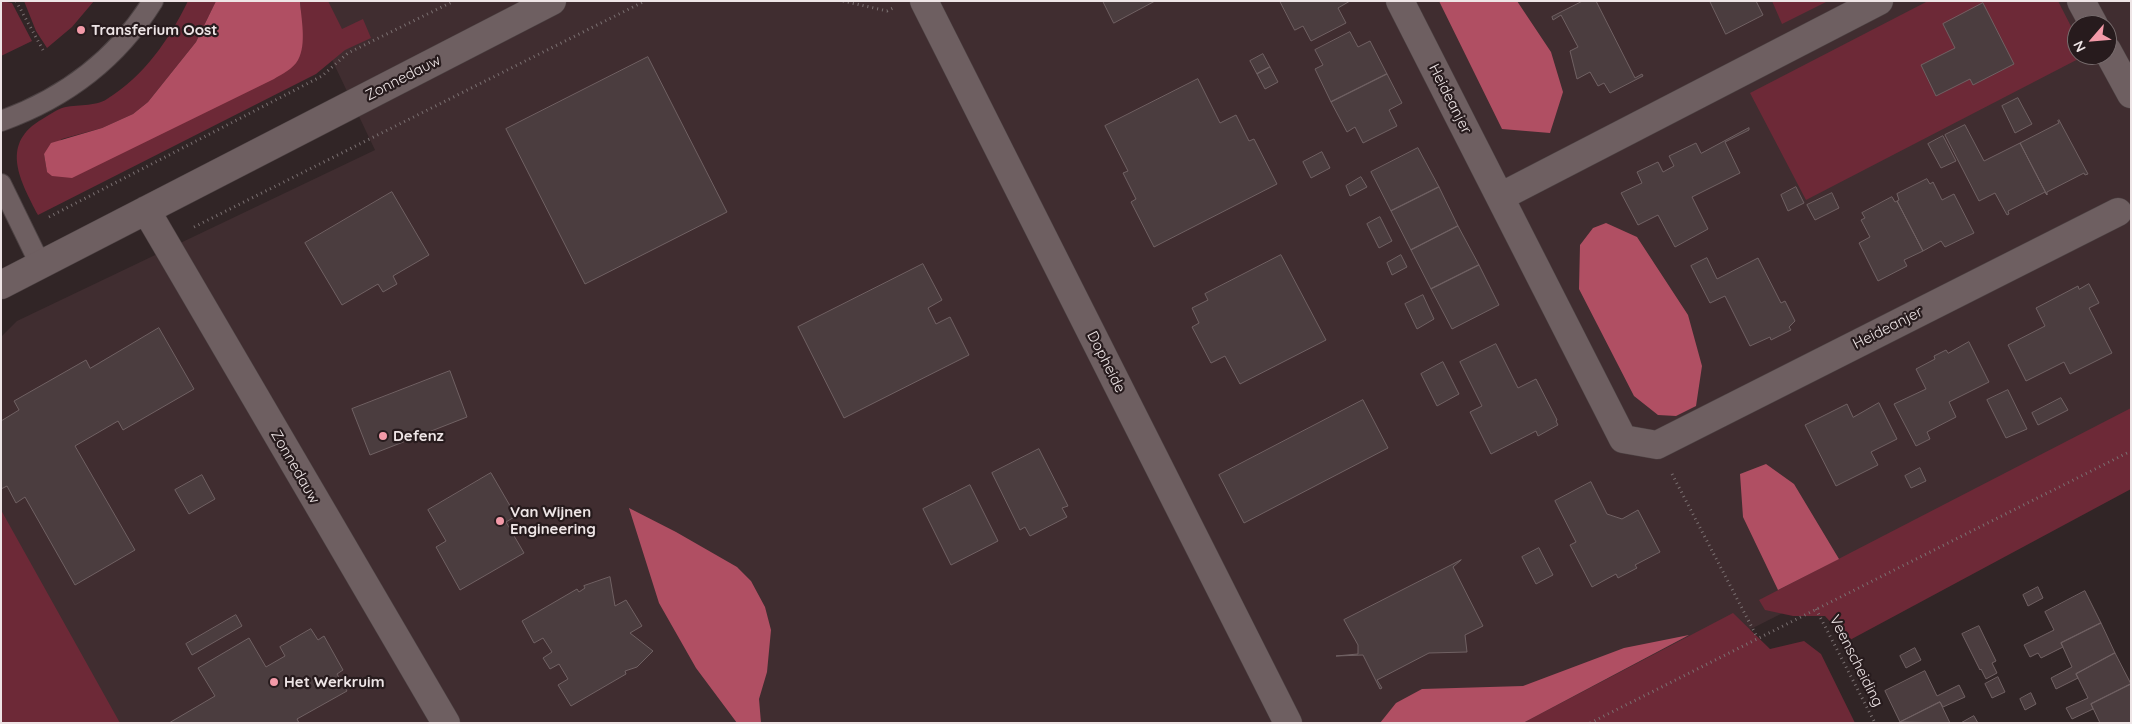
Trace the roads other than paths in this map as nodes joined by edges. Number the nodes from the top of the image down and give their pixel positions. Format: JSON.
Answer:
{"nodes":[{"id":1,"x":153,"y":1,"type":"edge"},
{"id":2,"x":552,"y":1,"type":"edge"},
{"id":3,"x":1400,"y":1,"type":"edge"},
{"id":4,"x":1879,"y":1,"type":"edge"},
{"id":5,"x":2081,"y":1,"type":"edge"},
{"id":6,"x":911,"y":3,"type":"edge"},
{"id":7,"x":2089,"y":15,"type":"edge"},
{"id":8,"x":2115,"y":65,"type":"edge"},
{"id":9,"x":2131,"y":94,"type":"edge"},
{"id":10,"x":1,"y":121,"type":"edge"},
{"id":11,"x":1,"y":184,"type":"edge"},
{"id":12,"x":1500,"y":197,"type":"junction"},
{"id":13,"x":146,"y":210,"type":"junction"},
{"id":14,"x":2118,"y":212,"type":"dead end"},
{"id":15,"x":40,"y":264,"type":"junction"},
{"id":16,"x":1,"y":285,"type":"edge"},
{"id":17,"x":446,"y":723,"type":"edge"},
{"id":18,"x":1288,"y":723,"type":"edge"}],
"edges":[{"from":1,"to":10,"type":"lane"},
{"from":2,"to":13,"type":"street","name":"Zonnedauw"},
{"from":3,"to":12,"type":"street","name":"Heideanjer"},
{"from":4,"to":12,"type":"street"},
{"from":5,"to":7,"type":"street"},
{"from":6,"to":18,"type":"street","name":"Dopheide"},
{"from":8,"to":9,"type":"street"},
{"from":11,"to":15,"type":"lane"},
{"from":12,"to":14,"type":"street","name":"Heideanjer"},
{"from":13,"to":15,"type":"street","name":"Zonnedauw"},
{"from":13,"to":17,"type":"street","name":"Zonnedauw"},
{"from":15,"to":16,"type":"street","name":"Zonnedauw"}]}
